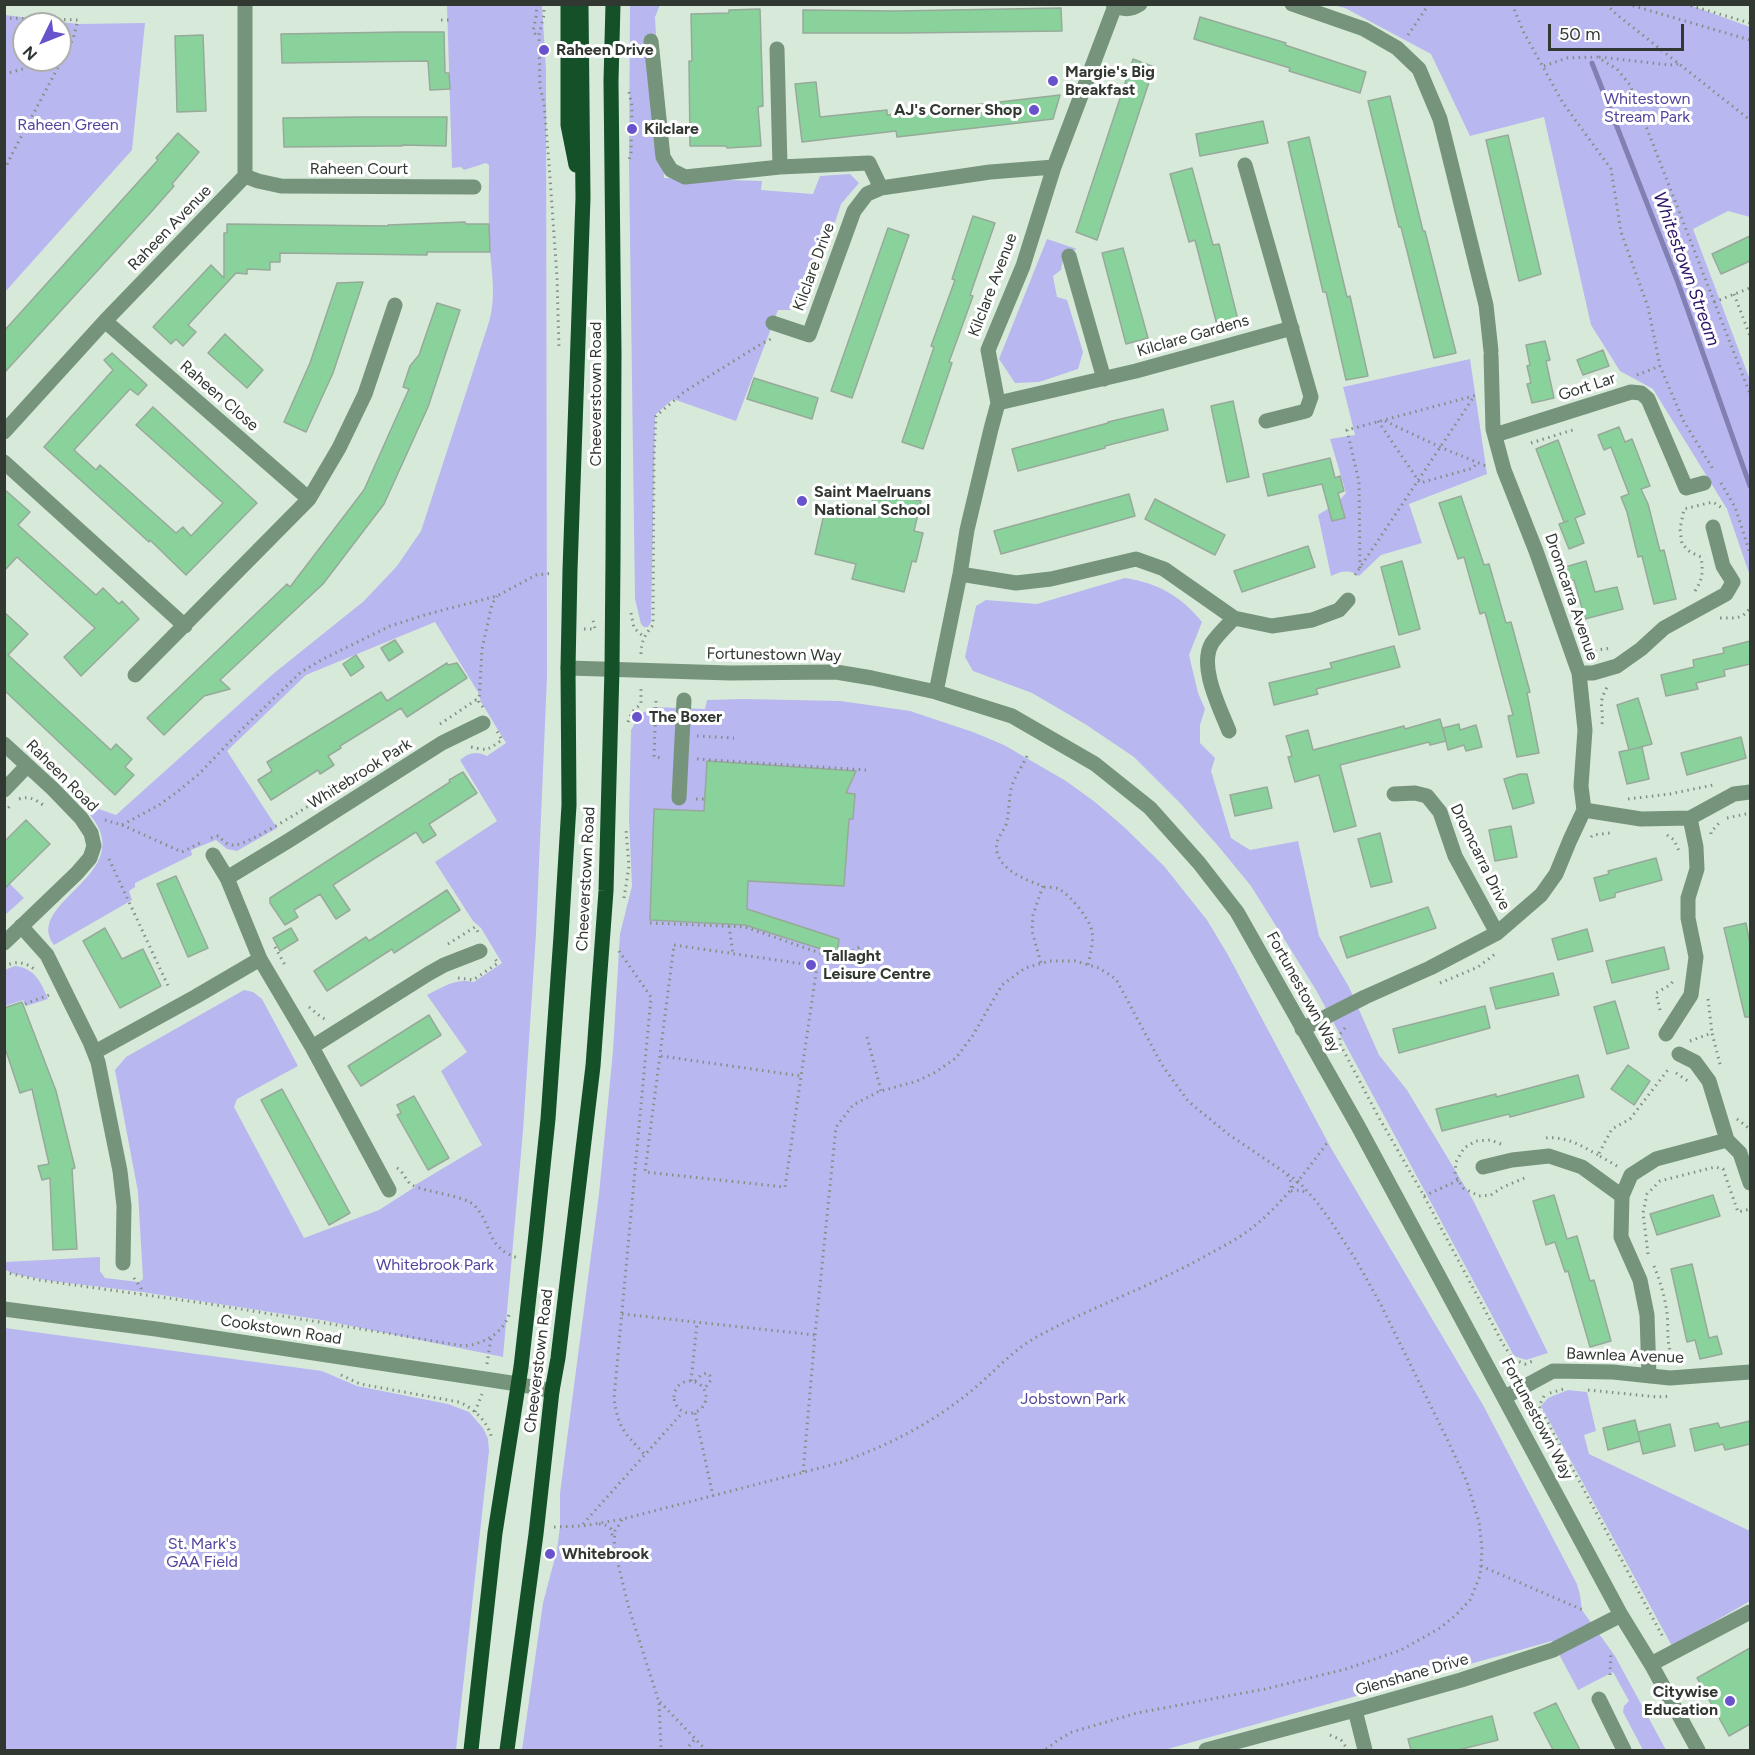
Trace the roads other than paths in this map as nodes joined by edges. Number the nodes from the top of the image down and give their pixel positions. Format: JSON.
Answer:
{"nodes":[{"id":1,"x":245,"y":4,"type":"edge"},
{"id":2,"x":568,"y":4,"type":"edge"},
{"id":3,"x":581,"y":4,"type":"edge"},
{"id":4,"x":613,"y":4,"type":"edge"},
{"id":5,"x":1140,"y":4,"type":"edge"},
{"id":6,"x":1292,"y":4,"type":"edge"},
{"id":7,"x":1114,"y":5,"type":"edge"},
{"id":8,"x":651,"y":41,"type":"dead end"},
{"id":9,"x":777,"y":49,"type":"dead end"},
{"id":10,"x":1245,"y":165,"type":"dead end"},
{"id":11,"x":780,"y":167,"type":"junction"},
{"id":12,"x":1054,"y":167,"type":"junction"},
{"id":13,"x":245,"y":176,"type":"junction"},
{"id":14,"x":474,"y":187,"type":"dead end"},
{"id":15,"x":880,"y":188,"type":"junction"},
{"id":16,"x":583,"y":198,"type":"junction"},
{"id":17,"x":1070,"y":256,"type":"dead end"},
{"id":18,"x":395,"y":305,"type":"dead end"},
{"id":19,"x":105,"y":321,"type":"junction"},
{"id":20,"x":773,"y":323,"type":"dead end"},
{"id":21,"x":1292,"y":328,"type":"junction"},
{"id":22,"x":1104,"y":379,"type":"junction"},
{"id":23,"x":998,"y":404,"type":"junction"},
{"id":24,"x":1266,"y":421,"type":"dead end"},
{"id":25,"x":4,"y":432,"type":"edge"},
{"id":26,"x":1495,"y":435,"type":"junction"},
{"id":27,"x":4,"y":462,"type":"edge"},
{"id":28,"x":1704,"y":483,"type":"dead end"},
{"id":29,"x":309,"y":499,"type":"junction"},
{"id":30,"x":1713,"y":527,"type":"dead end"},
{"id":31,"x":960,"y":574,"type":"junction"},
{"id":32,"x":1348,"y":600,"type":"dead end"},
{"id":33,"x":1234,"y":618,"type":"junction"},
{"id":34,"x":185,"y":626,"type":"junction"},
{"id":35,"x":568,"y":668,"type":"junction"},
{"id":36,"x":612,"y":669,"type":"junction"},
{"id":37,"x":1579,"y":673,"type":"junction"},
{"id":38,"x":135,"y":675,"type":"dead end"},
{"id":39,"x":936,"y":692,"type":"junction"},
{"id":40,"x":684,"y":700,"type":"dead end"},
{"id":41,"x":487,"y":720,"type":"road end"},
{"id":42,"x":1229,"y":730,"type":"dead end"},
{"id":43,"x":4,"y":744,"type":"edge"},
{"id":44,"x":27,"y":766,"type":"junction"},
{"id":45,"x":4,"y":790,"type":"edge"},
{"id":46,"x":1750,"y":792,"type":"edge"},
{"id":47,"x":1394,"y":794,"type":"dead end"},
{"id":48,"x":679,"y":798,"type":"dead end"},
{"id":49,"x":1584,"y":810,"type":"junction"},
{"id":50,"x":1690,"y":818,"type":"junction"},
{"id":51,"x":213,"y":855,"type":"dead end"},
{"id":52,"x":227,"y":878,"type":"junction"},
{"id":53,"x":21,"y":926,"type":"junction"},
{"id":54,"x":1497,"y":933,"type":"junction"},
{"id":55,"x":4,"y":943,"type":"edge"},
{"id":56,"x":484,"y":947,"type":"road end"},
{"id":57,"x":261,"y":959,"type":"junction"},
{"id":58,"x":1302,"y":1029,"type":"junction"},
{"id":59,"x":1666,"y":1034,"type":"road end"},
{"id":60,"x":312,"y":1047,"type":"junction"},
{"id":61,"x":94,"y":1052,"type":"junction"},
{"id":62,"x":1679,"y":1053,"type":"dead end"},
{"id":63,"x":1727,"y":1140,"type":"junction"},
{"id":64,"x":1483,"y":1167,"type":"dead end"},
{"id":65,"x":1750,"y":1183,"type":"edge"},
{"id":66,"x":389,"y":1190,"type":"dead end"},
{"id":67,"x":1622,"y":1196,"type":"junction"},
{"id":68,"x":123,"y":1263,"type":"dead end"},
{"id":69,"x":4,"y":1309,"type":"edge"},
{"id":70,"x":1750,"y":1372,"type":"edge"},
{"id":71,"x":1649,"y":1376,"type":"junction"},
{"id":72,"x":518,"y":1384,"type":"junction"},
{"id":73,"x":552,"y":1391,"type":"junction"},
{"id":74,"x":1505,"y":1397,"type":"junction"},
{"id":75,"x":1750,"y":1612,"type":"edge"},
{"id":76,"x":1621,"y":1615,"type":"junction"},
{"id":77,"x":1651,"y":1665,"type":"junction"},
{"id":78,"x":1599,"y":1699,"type":"dead end"},
{"id":79,"x":1355,"y":1710,"type":"junction"},
{"id":80,"x":471,"y":1750,"type":"edge"},
{"id":81,"x":507,"y":1750,"type":"edge"},
{"id":82,"x":1206,"y":1750,"type":"edge"},
{"id":83,"x":1365,"y":1750,"type":"edge"},
{"id":84,"x":1624,"y":1750,"type":"edge"},
{"id":85,"x":1698,"y":1750,"type":"edge"}],
"edges":[{"from":1,"to":13,"type":"street"},
{"from":2,"to":16,"type":"main road"},
{"from":3,"to":16,"type":"main road","name":"Cheeverstown Road"},
{"from":4,"to":36,"type":"main road","name":"Cheeverstown Road"},
{"from":5,"to":7,"type":"street"},
{"from":6,"to":26,"type":"street","name":"Dromcarra Avenue"},
{"from":7,"to":12,"type":"street","name":"Kilclare Avenue"},
{"from":8,"to":11,"type":"street"},
{"from":9,"to":11,"type":"street"},
{"from":10,"to":21,"type":"street"},
{"from":11,"to":15,"type":"street"},
{"from":12,"to":15,"type":"street"},
{"from":12,"to":23,"type":"street","name":"Kilclare Avenue"},
{"from":13,"to":14,"type":"street","name":"Raheen Court"},
{"from":13,"to":19,"type":"street","name":"Raheen Avenue"},
{"from":15,"to":20,"type":"street","name":"Kilclare Drive"},
{"from":16,"to":35,"type":"main road","name":"Cheeverstown Road"},
{"from":17,"to":22,"type":"street"},
{"from":18,"to":29,"type":"street"},
{"from":19,"to":25,"type":"street","name":"Raheen Avenue"},
{"from":19,"to":29,"type":"street","name":"Raheen Close"},
{"from":21,"to":22,"type":"street","name":"Kilclare Gardens"},
{"from":21,"to":24,"type":"street"},
{"from":22,"to":23,"type":"street","name":"Kilclare Gardens"},
{"from":23,"to":31,"type":"street","name":"Kilclare Avenue"},
{"from":26,"to":28,"type":"street","name":"Gort Lar"},
{"from":26,"to":37,"type":"street","name":"Dromcarra Avenue"},
{"from":27,"to":34,"type":"street"},
{"from":29,"to":34,"type":"street"},
{"from":30,"to":37,"type":"street"},
{"from":31,"to":33,"type":"street"},
{"from":31,"to":39,"type":"street","name":"Kilclare Avenue"},
{"from":32,"to":33,"type":"street"},
{"from":33,"to":42,"type":"street"},
{"from":34,"to":38,"type":"street"},
{"from":35,"to":36,"type":"street","name":"Fortunestown Way"},
{"from":35,"to":72,"type":"main road","name":"Cheeverstown Road"},
{"from":36,"to":39,"type":"street","name":"Fortunestown Way"},
{"from":36,"to":73,"type":"main road","name":"Cheeverstown Road"},
{"from":37,"to":49,"type":"street","name":"Dromcarra Avenue"},
{"from":39,"to":58,"type":"street","name":"Fortunestown Way"},
{"from":40,"to":48,"type":"street"},
{"from":41,"to":52,"type":"street","name":"Whitebrook Park"},
{"from":43,"to":44,"type":"street","name":"Raheen Road"},
{"from":44,"to":45,"type":"street"},
{"from":44,"to":53,"type":"street","name":"Raheen Road"},
{"from":46,"to":50,"type":"street"},
{"from":47,"to":54,"type":"street","name":"Dromcarra Drive"},
{"from":49,"to":50,"type":"street"},
{"from":49,"to":54,"type":"street","name":"Dromcarra Avenue"},
{"from":50,"to":59,"type":"street"},
{"from":51,"to":52,"type":"street"},
{"from":52,"to":57,"type":"street"},
{"from":53,"to":55,"type":"street","name":"Raheen Road"},
{"from":53,"to":61,"type":"street"},
{"from":54,"to":58,"type":"street","name":"Dromcarra Avenue"},
{"from":56,"to":60,"type":"street"},
{"from":57,"to":60,"type":"street"},
{"from":57,"to":61,"type":"street"},
{"from":58,"to":74,"type":"street","name":"Fortunestown Way"},
{"from":60,"to":66,"type":"street"},
{"from":61,"to":68,"type":"street"},
{"from":62,"to":63,"type":"street"},
{"from":63,"to":65,"type":"street"},
{"from":63,"to":67,"type":"street"},
{"from":64,"to":67,"type":"street"},
{"from":67,"to":71,"type":"street"},
{"from":69,"to":72,"type":"street","name":"Cookstown Road"},
{"from":70,"to":71,"type":"street","name":"Bawnlea Avenue"},
{"from":71,"to":74,"type":"street","name":"Bawnlea Avenue"},
{"from":72,"to":73,"type":"street","name":"Cookstown Road"},
{"from":72,"to":80,"type":"main road","name":"Cheeverstown Road"},
{"from":73,"to":81,"type":"main road","name":"Cheeverstown Road"},
{"from":74,"to":76,"type":"street","name":"Fortunestown Way"},
{"from":75,"to":77,"type":"street"},
{"from":76,"to":77,"type":"street","name":"Fortunestown Way"},
{"from":76,"to":79,"type":"street","name":"Glenshane Drive"},
{"from":77,"to":85,"type":"street","name":"Fortunestown Way"},
{"from":78,"to":84,"type":"street"},
{"from":79,"to":82,"type":"street","name":"Glenshane Drive"},
{"from":79,"to":83,"type":"street"}]}
